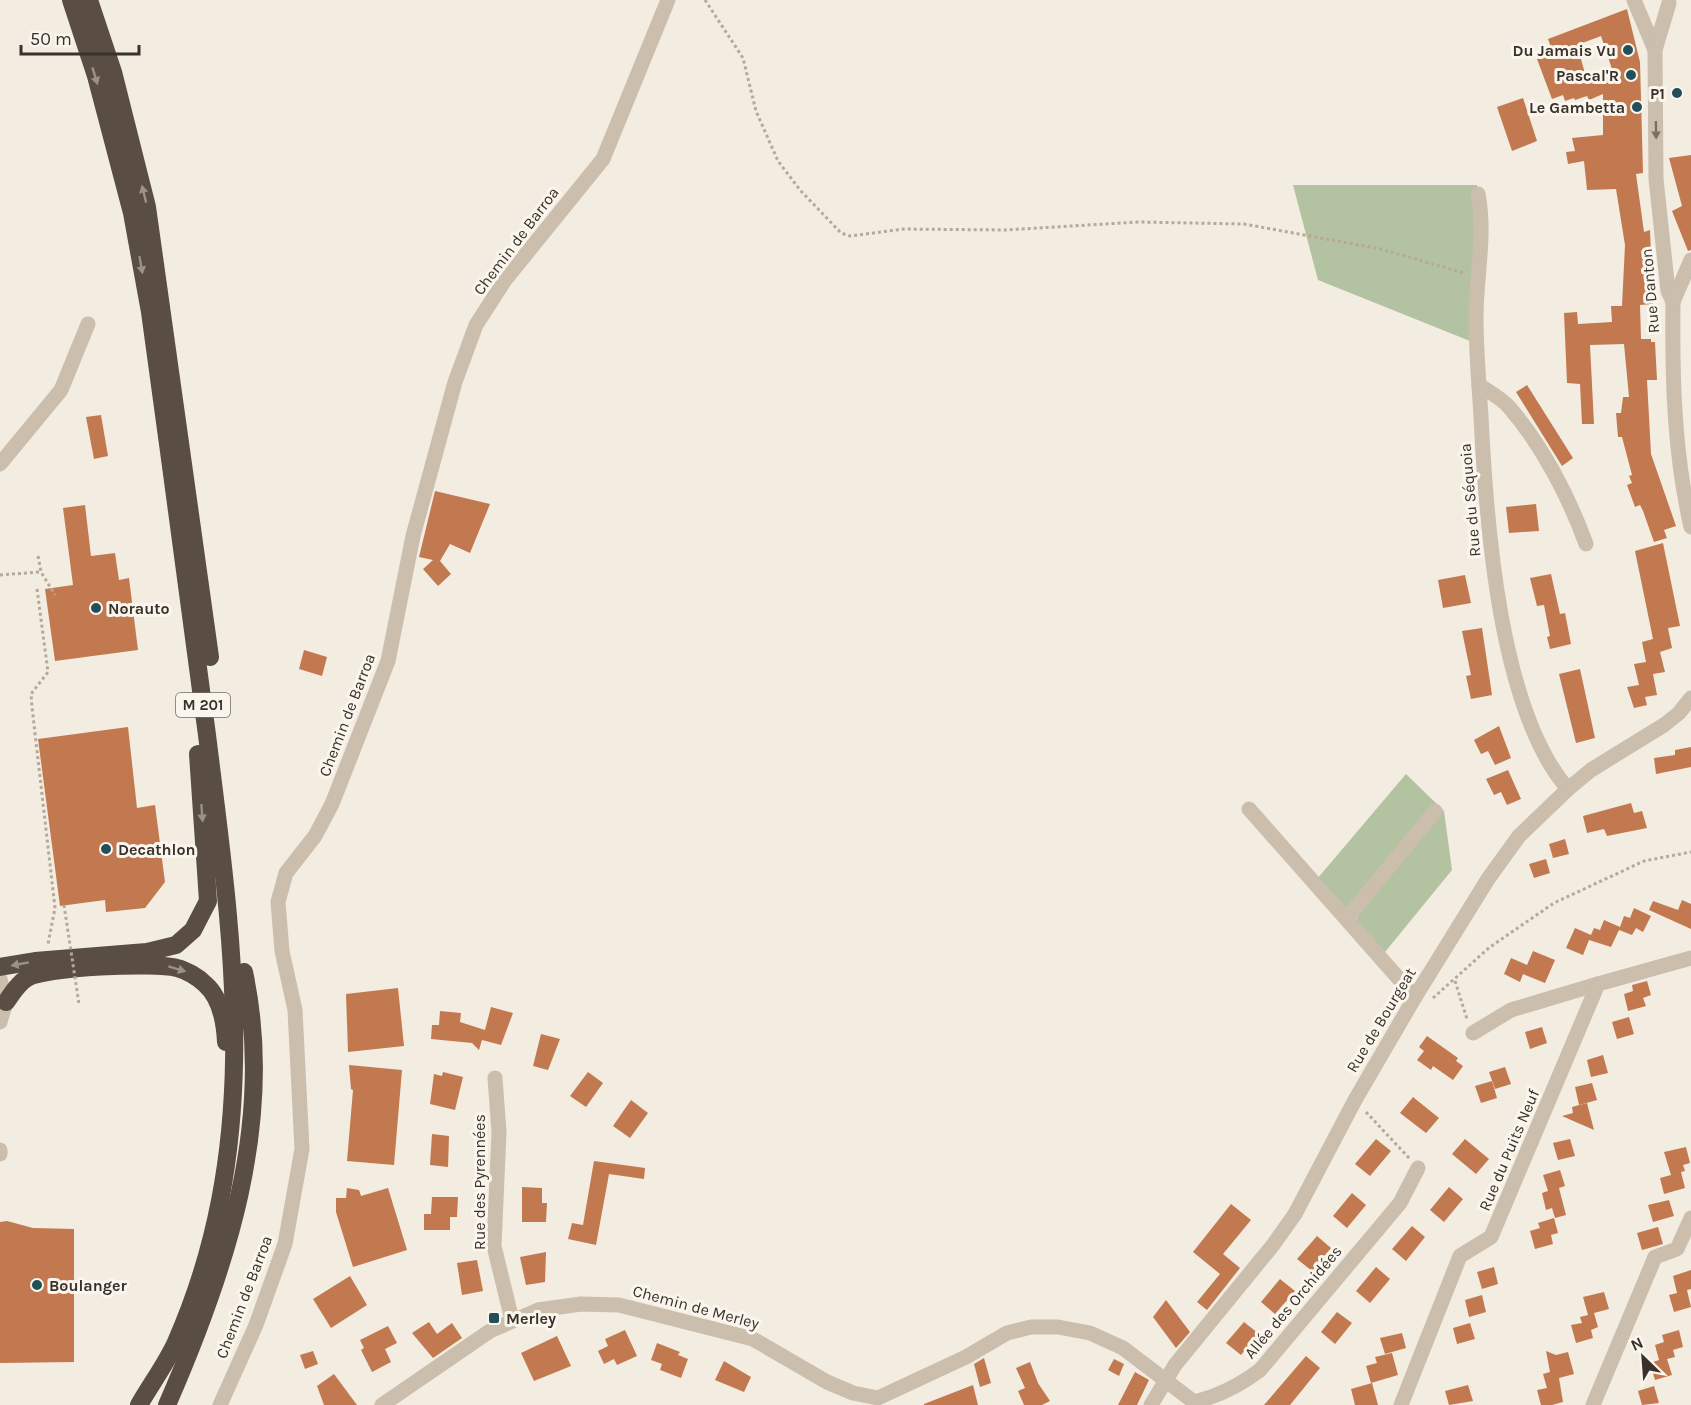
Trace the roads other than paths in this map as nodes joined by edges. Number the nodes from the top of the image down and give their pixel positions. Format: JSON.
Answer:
{"nodes":[{"id":1,"x":71,"y":0,"type":"edge"},
{"id":2,"x":89,"y":0,"type":"edge"},
{"id":3,"x":668,"y":0,"type":"edge"},
{"id":4,"x":1634,"y":0,"type":"edge"},
{"id":5,"x":1668,"y":1,"type":"edge"},
{"id":6,"x":1655,"y":50,"type":"junction"},
{"id":7,"x":1478,"y":194,"type":"dead end"},
{"id":8,"x":1666,"y":253,"type":"junction"},
{"id":9,"x":1691,"y":254,"type":"edge"},
{"id":10,"x":1691,"y":260,"type":"edge"},
{"id":11,"x":1673,"y":302,"type":"junction"},
{"id":12,"x":88,"y":324,"type":"dead end"},
{"id":13,"x":1479,"y":385,"type":"junction"},
{"id":14,"x":0,"y":464,"type":"edge"},
{"id":15,"x":1691,"y":526,"type":"edge"},
{"id":16,"x":1586,"y":544,"type":"dead end"},
{"id":17,"x":199,"y":671,"type":"junction"},
{"id":18,"x":1691,"y":698,"type":"edge"},
{"id":19,"x":1568,"y":789,"type":"junction"},
{"id":20,"x":1249,"y":809,"type":"dead end"},
{"id":21,"x":1435,"y":811,"type":"dead end"},
{"id":22,"x":1347,"y":918,"type":"junction"},
{"id":23,"x":1691,"y":958,"type":"edge"},
{"id":24,"x":0,"y":967,"type":"edge"},
{"id":25,"x":244,"y":972,"type":"junction"},
{"id":26,"x":0,"y":979,"type":"edge"},
{"id":27,"x":1598,"y":984,"type":"junction"},
{"id":28,"x":1415,"y":997,"type":"junction"},
{"id":29,"x":6,"y":1002,"type":"junction"},
{"id":30,"x":0,"y":1022,"type":"edge"},
{"id":31,"x":1473,"y":1034,"type":"dead end"},
{"id":32,"x":495,"y":1078,"type":"dead end"},
{"id":33,"x":233,"y":1124,"type":"junction"},
{"id":34,"x":1418,"y":1168,"type":"road end"},
{"id":35,"x":1691,"y":1218,"type":"edge"},
{"id":36,"x":512,"y":1320,"type":"junction"},
{"id":37,"x":1165,"y":1380,"type":"junction"},
{"id":38,"x":878,"y":1402,"type":"edge"},
{"id":39,"x":140,"y":1405,"type":"edge"},
{"id":40,"x":152,"y":1405,"type":"edge"},
{"id":41,"x":167,"y":1405,"type":"edge"},
{"id":42,"x":220,"y":1405,"type":"edge"},
{"id":43,"x":382,"y":1405,"type":"edge"},
{"id":44,"x":1151,"y":1405,"type":"edge"},
{"id":45,"x":1401,"y":1405,"type":"edge"},
{"id":46,"x":1593,"y":1405,"type":"edge"}],
"edges":[{"from":1,"to":17,"type":"highway","number":"M 201","one_way":true},
{"from":25,"to":2,"type":"highway","number":"M 201","one_way":true},
{"from":3,"to":42,"type":"street","name":"Chemin de Barroa"},
{"from":4,"to":6,"type":"street"},
{"from":5,"to":6,"type":"street"},
{"from":6,"to":8,"type":"street","name":"Rue Danton","one_way":true},
{"from":7,"to":13,"type":"street","name":"Rue du Séquoia"},
{"from":8,"to":9,"type":"street"},
{"from":8,"to":11,"type":"street","name":"Rue Danton"},
{"from":10,"to":11,"type":"street"},
{"from":11,"to":15,"type":"street","name":"Rue Danton"},
{"from":12,"to":14,"type":"street"},
{"from":13,"to":16,"type":"street"},
{"from":13,"to":19,"type":"street","name":"Rue du Séquoia"},
{"from":17,"to":24,"type":"highway","one_way":true},
{"from":17,"to":33,"type":"highway","number":"M 201"},
{"from":18,"to":19,"type":"street","name":"Rue de Bourgeat"},
{"from":19,"to":28,"type":"street","name":"Rue de Bourgeat"},
{"from":20,"to":22,"type":"street"},
{"from":21,"to":22,"type":"street"},
{"from":22,"to":28,"type":"street"},
{"from":23,"to":27,"type":"street"},
{"from":25,"to":40,"type":"highway","number":"M 201"},
{"from":25,"to":41,"type":"highway"},
{"from":26,"to":29,"type":"street"},
{"from":27,"to":31,"type":"street"},
{"from":27,"to":45,"type":"street","name":"Rue du Puits Neuf"},
{"from":28,"to":37,"type":"street","name":"Rue de Bourgeat"},
{"from":29,"to":30,"type":"street"},
{"from":29,"to":33,"type":"highway","one_way":true},
{"from":32,"to":36,"type":"street","name":"Rue des Pyrennées"},
{"from":33,"to":39,"type":"highway","number":"M 201"},
{"from":34,"to":37,"type":"street","name":"Allée des Orchidées"},
{"from":35,"to":46,"type":"street"},
{"from":36,"to":38,"type":"street","name":"Chemin de Merley"},
{"from":36,"to":43,"type":"street","name":"Chemin de Merley"},
{"from":37,"to":38,"type":"street","name":"Chemin de Merley"},
{"from":37,"to":44,"type":"street","name":"Rue de Bourgeat"}]}
